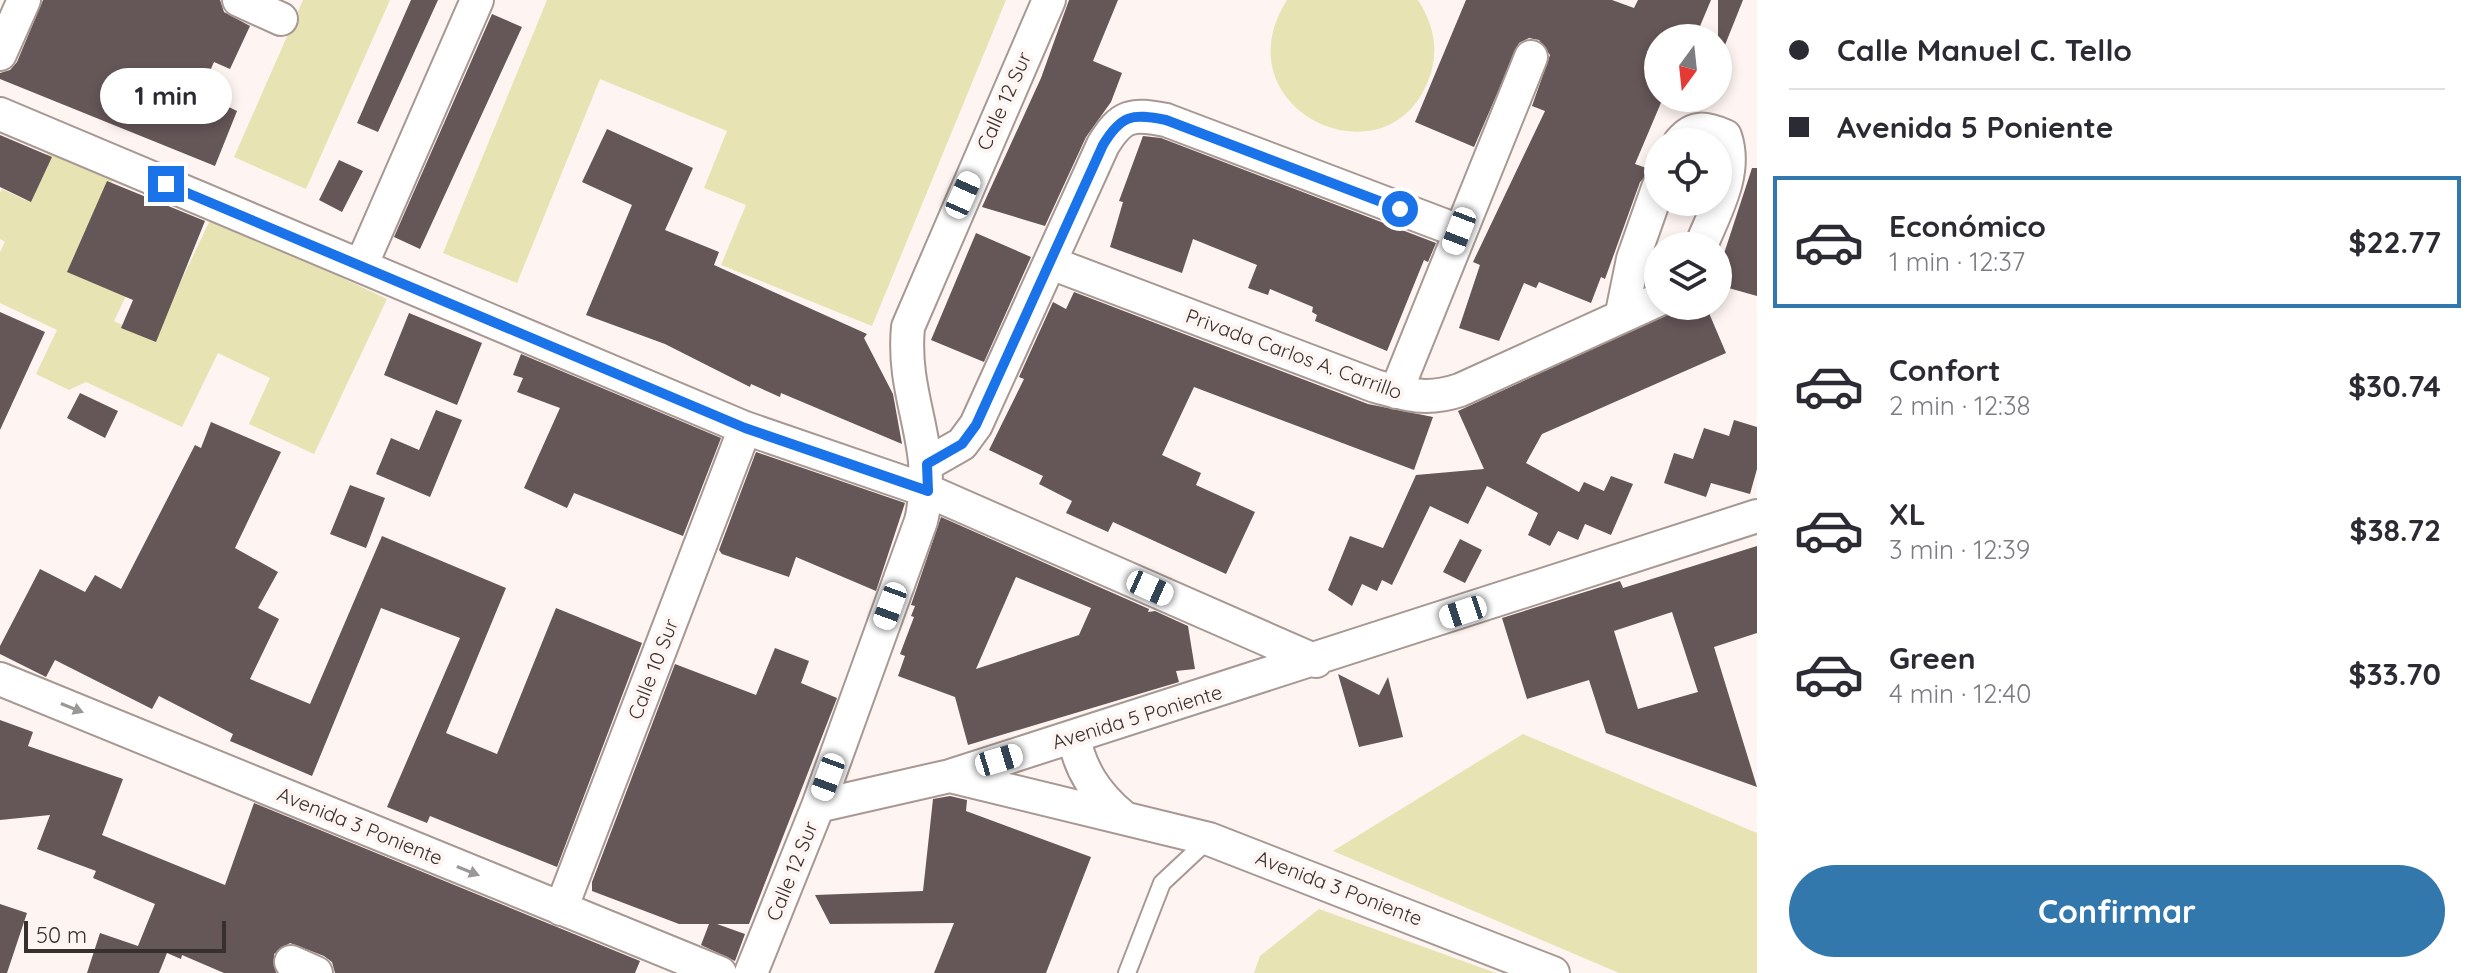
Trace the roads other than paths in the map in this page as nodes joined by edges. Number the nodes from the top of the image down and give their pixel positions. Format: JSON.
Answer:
{"nodes":[{"id":1,"x":24,"y":0,"type":"edge"},
{"id":2,"x":239,"y":0,"type":"edge"},
{"id":3,"x":477,"y":0,"type":"edge"},
{"id":4,"x":1049,"y":0,"type":"edge"},
{"id":5,"x":281,"y":19,"type":"dead end"},
{"id":6,"x":0,"y":54,"type":"edge"},
{"id":7,"x":1531,"y":57,"type":"dead end"},
{"id":8,"x":0,"y":114,"type":"edge"},
{"id":9,"x":1648,"y":216,"type":"edge"},
{"id":10,"x":1459,"y":231,"type":"junction"},
{"id":11,"x":1051,"y":263,"type":"junction"},
{"id":12,"x":361,"y":266,"type":"junction"},
{"id":13,"x":1644,"y":305,"type":"edge"},
{"id":14,"x":1622,"y":313,"type":"junction"},
{"id":15,"x":1396,"y":392,"type":"junction"},
{"id":16,"x":745,"y":428,"type":"junction"},
{"id":17,"x":928,"y":478,"type":"junction"},
{"id":18,"x":1757,"y":516,"type":"edge"},
{"id":19,"x":1316,"y":661,"type":"junction"},
{"id":20,"x":0,"y":679,"type":"edge"},
{"id":21,"x":1074,"y":737,"type":"junction"},
{"id":22,"x":950,"y":776,"type":"junction"},
{"id":23,"x":818,"y":806,"type":"junction"},
{"id":24,"x":1122,"y":816,"type":"junction"},
{"id":25,"x":1209,"y":839,"type":"junction"},
{"id":26,"x":561,"y":909,"type":"junction"},
{"id":27,"x":720,"y":973,"type":"edge"},
{"id":28,"x":751,"y":973,"type":"edge"},
{"id":29,"x":1127,"y":973,"type":"edge"},
{"id":30,"x":1553,"y":973,"type":"edge"}],
"edges":[{"from":1,"to":6,"type":"street"},
{"from":2,"to":5,"type":"street"},
{"from":3,"to":12,"type":"street"},
{"from":4,"to":17,"type":"street","name":"Calle 12 Sur"},
{"from":7,"to":10,"type":"street"},
{"from":8,"to":12,"type":"street"},
{"from":9,"to":14,"type":"street"},
{"from":10,"to":11,"type":"street"},
{"from":10,"to":15,"type":"street"},
{"from":11,"to":15,"type":"street","name":"Privada Carlos A. Carrillo"},
{"from":11,"to":17,"type":"street"},
{"from":12,"to":16,"type":"street"},
{"from":13,"to":14,"type":"street","name":"Privada Carlos A. Carrillo"},
{"from":14,"to":15,"type":"street","name":"Privada Carlos A. Carrillo"},
{"from":16,"to":17,"type":"street"},
{"from":16,"to":26,"type":"street","name":"Calle 10 Sur"},
{"from":17,"to":19,"type":"street"},
{"from":17,"to":23,"type":"street","name":"Calle 12 Sur"},
{"from":18,"to":19,"type":"street","name":"Avenida 5 Poniente"},
{"from":19,"to":21,"type":"street","name":"Avenida 5 Poniente"},
{"from":20,"to":26,"type":"street","name":"Avenida 3 Poniente","one_way":true},
{"from":21,"to":22,"type":"street","name":"Avenida 5 Poniente"},
{"from":21,"to":24,"type":"street"},
{"from":22,"to":23,"type":"street","name":"Avenida 5 Poniente"},
{"from":22,"to":24,"type":"street","name":"Avenida 3 Poniente"},
{"from":23,"to":28,"type":"street","name":"Calle 12 Sur"},
{"from":24,"to":25,"type":"street","name":"Avenida 3 Poniente"},
{"from":25,"to":29,"type":"lane"},
{"from":25,"to":30,"type":"street","name":"Avenida 3 Poniente"},
{"from":26,"to":27,"type":"street","name":"Avenida 3 Poniente"}]}
